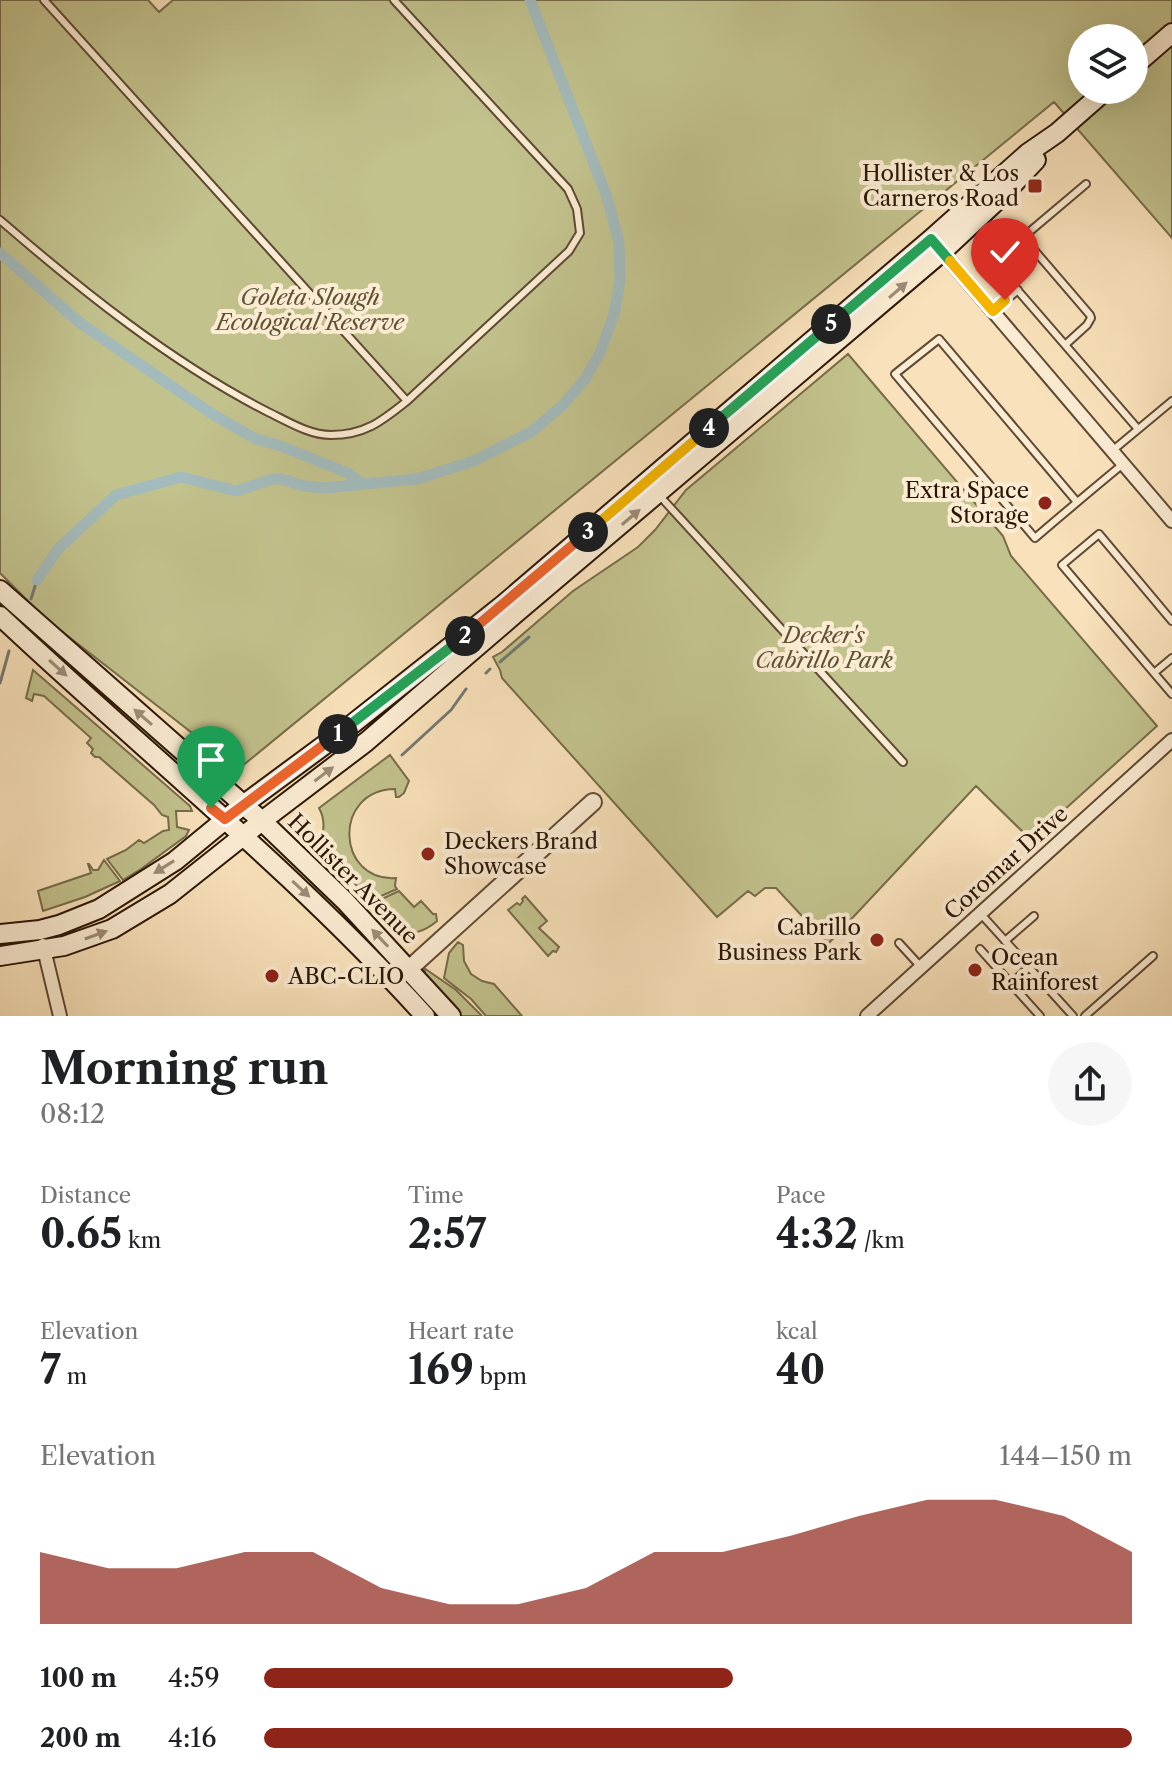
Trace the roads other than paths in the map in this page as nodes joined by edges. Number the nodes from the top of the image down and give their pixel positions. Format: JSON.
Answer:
{"nodes":[{"id":1,"x":44,"y":0,"type":"edge"},
{"id":2,"x":394,"y":0,"type":"edge"},
{"id":3,"x":1172,"y":33,"type":"edge"},
{"id":4,"x":1148,"y":54,"type":"edge"},
{"id":5,"x":1090,"y":104,"type":"edge"},
{"id":6,"x":1086,"y":184,"type":"dead end"},
{"id":7,"x":0,"y":220,"type":"edge"},
{"id":8,"x":1023,"y":237,"type":"junction"},
{"id":9,"x":937,"y":245,"type":"junction"},
{"id":10,"x":1018,"y":290,"type":"junction"},
{"id":11,"x":993,"y":311,"type":"junction"},
{"id":12,"x":1065,"y":345,"type":"junction"},
{"id":13,"x":407,"y":401,"type":"junction"},
{"id":14,"x":1172,"y":401,"type":"edge"},
{"id":15,"x":1138,"y":429,"type":"junction"},
{"id":16,"x":1112,"y":451,"type":"junction"},
{"id":17,"x":1123,"y":464,"type":"junction"},
{"id":18,"x":658,"y":494,"type":"junction"},
{"id":19,"x":1077,"y":502,"type":"junction"},
{"id":20,"x":1172,"y":521,"type":"edge"},
{"id":21,"x":0,"y":590,"type":"edge"},
{"id":22,"x":0,"y":616,"type":"edge"},
{"id":23,"x":1172,"y":621,"type":"edge"},
{"id":24,"x":1172,"y":658,"type":"edge"},
{"id":25,"x":1154,"y":673,"type":"junction"},
{"id":26,"x":1172,"y":694,"type":"edge"},
{"id":27,"x":1172,"y":740,"type":"edge"},
{"id":28,"x":903,"y":762,"type":"dead end"},
{"id":29,"x":593,"y":802,"type":"dead end"},
{"id":30,"x":243,"y":805,"type":"junction"},
{"id":31,"x":225,"y":819,"type":"junction"},
{"id":32,"x":262,"y":821,"type":"junction"},
{"id":33,"x":244,"y":835,"type":"junction"},
{"id":34,"x":980,"y":913,"type":"junction"},
{"id":35,"x":1034,"y":916,"type":"dead end"},
{"id":36,"x":40,"y":930,"type":"junction"},
{"id":37,"x":0,"y":934,"type":"edge"},
{"id":38,"x":1005,"y":941,"type":"junction"},
{"id":39,"x":899,"y":943,"type":"dead end"},
{"id":40,"x":980,"y":949,"type":"dead end"},
{"id":41,"x":44,"y":950,"type":"junction"},
{"id":42,"x":0,"y":956,"type":"edge"},
{"id":43,"x":1153,"y":956,"type":"dead end"},
{"id":44,"x":921,"y":967,"type":"junction"},
{"id":45,"x":1029,"y":967,"type":"junction"},
{"id":46,"x":409,"y":969,"type":"junction"},
{"id":47,"x":1011,"y":984,"type":"junction"},
{"id":48,"x":60,"y":1016,"type":"edge"},
{"id":49,"x":425,"y":1016,"type":"edge"},
{"id":50,"x":451,"y":1016,"type":"edge"},
{"id":51,"x":867,"y":1016,"type":"edge"},
{"id":52,"x":1040,"y":1016,"type":"edge"},
{"id":53,"x":1073,"y":1016,"type":"edge"},
{"id":54,"x":1085,"y":1016,"type":"edge"}],
"edges":[{"from":1,"to":13,"type":"lane"},
{"from":2,"to":13,"type":"lane"},
{"from":3,"to":4,"type":"main road"},
{"from":5,"to":9,"type":"main road"},
{"from":6,"to":8,"type":"lane"},
{"from":7,"to":13,"type":"lane"},
{"from":8,"to":10,"type":"lane"},
{"from":8,"to":12,"type":"lane"},
{"from":9,"to":11,"type":"street"},
{"from":18,"to":9,"type":"main road","one_way":true},
{"from":9,"to":30,"type":"main road"},
{"from":10,"to":11,"type":"lane"},
{"from":10,"to":12,"type":"lane"},
{"from":11,"to":16,"type":"street"},
{"from":12,"to":15,"type":"lane"},
{"from":14,"to":15,"type":"lane"},
{"from":15,"to":16,"type":"lane"},
{"from":16,"to":17,"type":"street"},
{"from":17,"to":19,"type":"lane"},
{"from":17,"to":20,"type":"street"},
{"from":18,"to":28,"type":"lane"},
{"from":32,"to":18,"type":"main road","one_way":true},
{"from":19,"to":19,"type":"lane"},
{"from":30,"to":21,"type":"main road","name":"Hollister Avenue","one_way":true},
{"from":22,"to":31,"type":"main road","name":"Hollister Avenue","one_way":true},
{"from":23,"to":25,"type":"lane"},
{"from":24,"to":25,"type":"lane"},
{"from":25,"to":26,"type":"lane"},
{"from":27,"to":34,"type":"street","name":"Coromar Drive"},
{"from":29,"to":46,"type":"street"},
{"from":30,"to":31,"type":"main road"},
{"from":30,"to":32,"type":"main road","name":"Hollister Avenue"},
{"from":31,"to":33,"type":"main road","name":"Hollister Avenue"},
{"from":31,"to":36,"type":"main road","one_way":true},
{"from":32,"to":33,"type":"main road"},
{"from":46,"to":32,"type":"main road","name":"Hollister Avenue","one_way":true},
{"from":41,"to":33,"type":"main road","one_way":true},
{"from":33,"to":49,"type":"main road","name":"Hollister Avenue","one_way":true},
{"from":34,"to":38,"type":"lane"},
{"from":34,"to":44,"type":"street","name":"Coromar Drive"},
{"from":35,"to":38,"type":"lane"},
{"from":36,"to":37,"type":"main road"},
{"from":36,"to":41,"type":"street"},
{"from":38,"to":45,"type":"lane"},
{"from":39,"to":44,"type":"lane"},
{"from":40,"to":47,"type":"lane"},
{"from":41,"to":42,"type":"main road"},
{"from":41,"to":48,"type":"street"},
{"from":43,"to":54,"type":"lane"},
{"from":44,"to":51,"type":"street","name":"Coromar Drive"},
{"from":45,"to":47,"type":"lane"},
{"from":45,"to":53,"type":"lane"},
{"from":46,"to":50,"type":"main road","name":"Hollister Avenue"},
{"from":47,"to":52,"type":"lane"}]}
